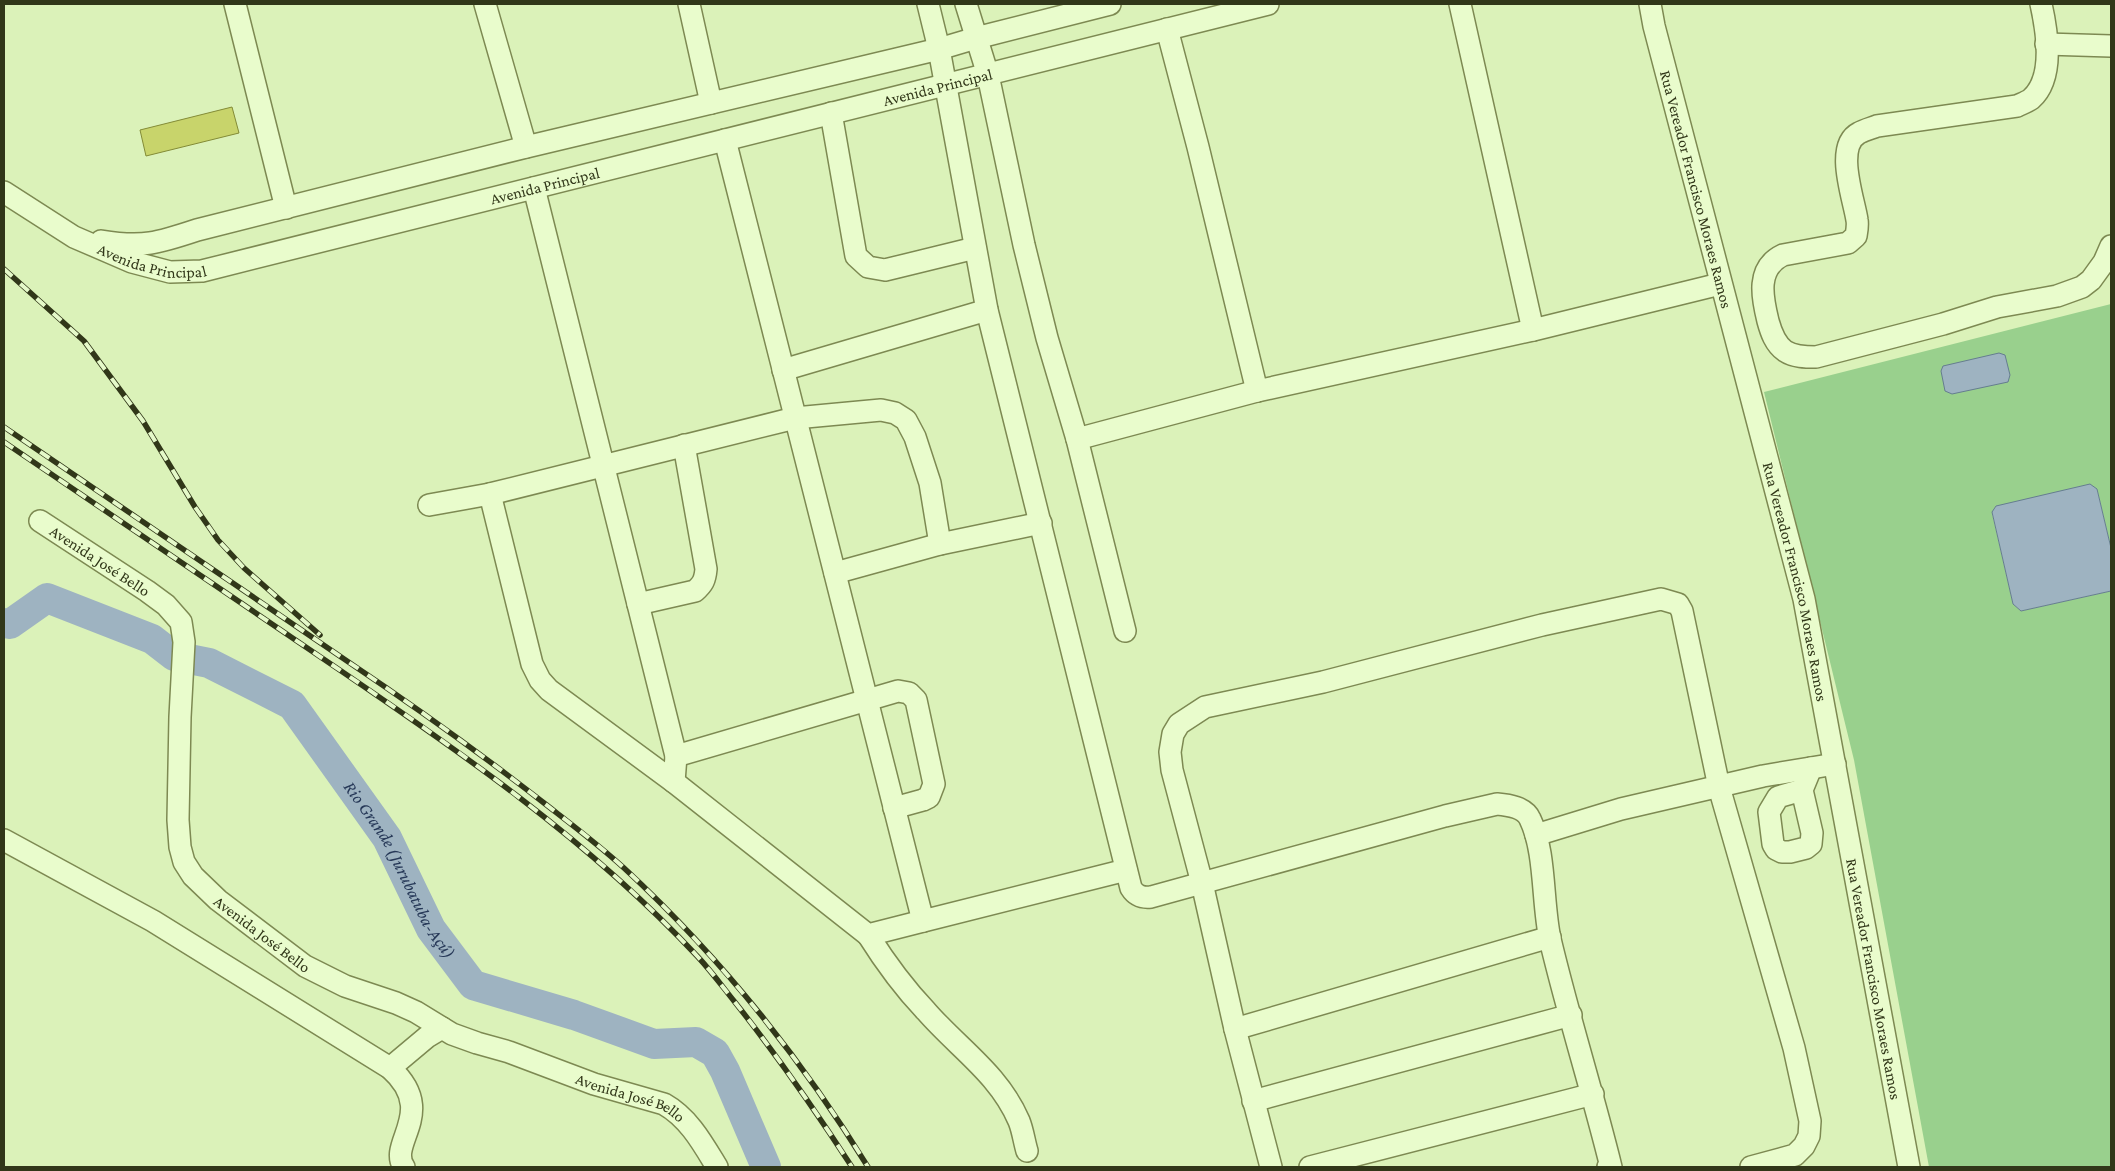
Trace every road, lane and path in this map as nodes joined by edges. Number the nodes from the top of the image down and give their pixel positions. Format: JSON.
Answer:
{"nodes":[{"id":1,"x":235,"y":4,"type":"edge"},
{"id":2,"x":485,"y":4,"type":"edge"},
{"id":3,"x":689,"y":4,"type":"edge"},
{"id":4,"x":928,"y":4,"type":"edge"},
{"id":5,"x":966,"y":4,"type":"edge"},
{"id":6,"x":1110,"y":4,"type":"edge"},
{"id":7,"x":1268,"y":4,"type":"edge"},
{"id":8,"x":1460,"y":4,"type":"edge"},
{"id":9,"x":1650,"y":4,"type":"edge"},
{"id":10,"x":2041,"y":4,"type":"edge"},
{"id":11,"x":1167,"y":29,"type":"junction"},
{"id":12,"x":976,"y":38,"type":"junction"},
{"id":13,"x":2046,"y":44,"type":"junction"},
{"id":14,"x":2111,"y":46,"type":"edge"},
{"id":15,"x":939,"y":50,"type":"junction"},
{"id":16,"x":988,"y":75,"type":"junction"},
{"id":17,"x":944,"y":84,"type":"junction"},
{"id":18,"x":712,"y":104,"type":"junction"},
{"id":19,"x":831,"y":113,"type":"junction"},
{"id":20,"x":725,"y":140,"type":"junction"},
{"id":21,"x":526,"y":147,"type":"junction"},
{"id":22,"x":534,"y":188,"type":"junction"},
{"id":23,"x":4,"y":192,"type":"edge"},
{"id":24,"x":286,"y":208,"type":"junction"},
{"id":25,"x":74,"y":237,"type":"junction"},
{"id":26,"x":2111,"y":246,"type":"edge"},
{"id":27,"x":975,"y":248,"type":"junction"},
{"id":28,"x":1720,"y":284,"type":"junction"},
{"id":29,"x":987,"y":310,"type":"junction"},
{"id":30,"x":1533,"y":330,"type":"junction"},
{"id":31,"x":783,"y":370,"type":"junction"},
{"id":32,"x":1257,"y":391,"type":"junction"},
{"id":33,"x":795,"y":418,"type":"junction"},
{"id":34,"x":1077,"y":439,"type":"junction"},
{"id":35,"x":684,"y":445,"type":"junction"},
{"id":36,"x":603,"y":466,"type":"junction"},
{"id":37,"x":490,"y":494,"type":"junction"},
{"id":38,"x":429,"y":505,"type":"dead end"},
{"id":39,"x":40,"y":521,"type":"dead end"},
{"id":40,"x":1041,"y":523,"type":"junction"},
{"id":41,"x":940,"y":544,"type":"junction"},
{"id":42,"x":835,"y":573,"type":"junction"},
{"id":43,"x":638,"y":604,"type":"junction"},
{"id":44,"x":1125,"y":631,"type":"dead end"},
{"id":45,"x":867,"y":701,"type":"junction"},
{"id":46,"x":676,"y":756,"type":"junction"},
{"id":47,"x":1836,"y":764,"type":"junction"},
{"id":48,"x":1811,"y":768,"type":"junction"},
{"id":49,"x":674,"y":782,"type":"junction"},
{"id":50,"x":1719,"y":787,"type":"junction"},
{"id":51,"x":1802,"y":790,"type":"dead end"},
{"id":52,"x":894,"y":808,"type":"junction"},
{"id":53,"x":1536,"y":835,"type":"junction"},
{"id":54,"x":4,"y":840,"type":"edge"},
{"id":55,"x":1126,"y":870,"type":"junction"},
{"id":56,"x":1202,"y":883,"type":"junction"},
{"id":57,"x":923,"y":921,"type":"junction"},
{"id":58,"x":868,"y":935,"type":"junction"},
{"id":59,"x":1550,"y":937,"type":"junction"},
{"id":60,"x":1571,"y":1015,"type":"junction"},
{"id":61,"x":442,"y":1028,"type":"junction"},
{"id":62,"x":1235,"y":1029,"type":"junction"},
{"id":63,"x":390,"y":1068,"type":"junction"},
{"id":64,"x":1592,"y":1094,"type":"junction"},
{"id":65,"x":1253,"y":1101,"type":"junction"},
{"id":66,"x":1026,"y":1151,"type":"dead end"},
{"id":67,"x":401,"y":1166,"type":"edge"},
{"id":68,"x":717,"y":1167,"type":"edge"},
{"id":69,"x":1271,"y":1167,"type":"edge"},
{"id":70,"x":1310,"y":1167,"type":"edge"},
{"id":71,"x":1610,"y":1167,"type":"edge"},
{"id":72,"x":1751,"y":1167,"type":"edge"},
{"id":73,"x":1909,"y":1167,"type":"edge"}],
"edges":[{"from":1,"to":24,"type":"street"},
{"from":2,"to":21,"type":"street"},
{"from":3,"to":18,"type":"street"},
{"from":4,"to":15,"type":"street"},
{"from":5,"to":12,"type":"street"},
{"from":6,"to":12,"type":"street","name":"Avenida Principal"},
{"from":7,"to":11,"type":"street","name":"Avenida Principal"},
{"from":8,"to":30,"type":"street"},
{"from":9,"to":28,"type":"street","name":"Rua Vereador Francisco Moraes Ramos"},
{"from":10,"to":13,"type":"street"},
{"from":11,"to":16,"type":"street","name":"Avenida Principal"},
{"from":11,"to":32,"type":"street"},
{"from":12,"to":15,"type":"street","name":"Avenida Principal"},
{"from":12,"to":16,"type":"street"},
{"from":13,"to":14,"type":"street"},
{"from":13,"to":26,"type":"street"},
{"from":15,"to":17,"type":"street"},
{"from":15,"to":18,"type":"street","name":"Avenida Principal"},
{"from":16,"to":17,"type":"street","name":"Avenida Principal"},
{"from":16,"to":34,"type":"street"},
{"from":17,"to":19,"type":"street","name":"Avenida Principal"},
{"from":17,"to":27,"type":"street"},
{"from":18,"to":21,"type":"street","name":"Avenida Principal"},
{"from":19,"to":20,"type":"street","name":"Avenida Principal"},
{"from":19,"to":27,"type":"street"},
{"from":20,"to":22,"type":"street","name":"Avenida Principal"},
{"from":20,"to":31,"type":"street"},
{"from":21,"to":24,"type":"street","name":"Avenida Principal"},
{"from":22,"to":25,"type":"street","name":"Avenida Principal"},
{"from":22,"to":36,"type":"street"},
{"from":23,"to":25,"type":"street"},
{"from":24,"to":25,"type":"street","name":"Avenida Principal"},
{"from":27,"to":29,"type":"street"},
{"from":28,"to":30,"type":"street"},
{"from":28,"to":47,"type":"street","name":"Rua Vereador Francisco Moraes Ramos"},
{"from":29,"to":31,"type":"street"},
{"from":29,"to":40,"type":"street"},
{"from":30,"to":32,"type":"street"},
{"from":31,"to":33,"type":"street"},
{"from":32,"to":34,"type":"street"},
{"from":33,"to":35,"type":"street"},
{"from":33,"to":41,"type":"street"},
{"from":33,"to":42,"type":"street"},
{"from":34,"to":44,"type":"street"},
{"from":35,"to":36,"type":"street"},
{"from":35,"to":43,"type":"street"},
{"from":36,"to":37,"type":"street"},
{"from":36,"to":43,"type":"street"},
{"from":37,"to":38,"type":"street"},
{"from":37,"to":49,"type":"street"},
{"from":39,"to":61,"type":"street","name":"Avenida José Bello"},
{"from":40,"to":41,"type":"street"},
{"from":40,"to":55,"type":"street"},
{"from":41,"to":42,"type":"street"},
{"from":42,"to":45,"type":"street"},
{"from":43,"to":46,"type":"street"},
{"from":45,"to":46,"type":"street"},
{"from":45,"to":52,"type":"street"},
{"from":45,"to":52,"type":"street"},
{"from":46,"to":49,"type":"street"},
{"from":47,"to":48,"type":"street"},
{"from":47,"to":73,"type":"street","name":"Rua Vereador Francisco Moraes Ramos"},
{"from":48,"to":50,"type":"street"},
{"from":48,"to":51,"type":"street"},
{"from":49,"to":58,"type":"street"},
{"from":50,"to":53,"type":"street"},
{"from":50,"to":56,"type":"street"},
{"from":50,"to":72,"type":"street"},
{"from":52,"to":57,"type":"street"},
{"from":53,"to":56,"type":"street"},
{"from":53,"to":59,"type":"street"},
{"from":54,"to":63,"type":"street"},
{"from":55,"to":56,"type":"street"},
{"from":55,"to":57,"type":"street"},
{"from":56,"to":62,"type":"street"},
{"from":57,"to":58,"type":"street"},
{"from":58,"to":66,"type":"street"},
{"from":59,"to":60,"type":"street"},
{"from":59,"to":62,"type":"street"},
{"from":60,"to":64,"type":"street"},
{"from":60,"to":65,"type":"street"},
{"from":61,"to":63,"type":"street"},
{"from":61,"to":68,"type":"street","name":"Avenida José Bello"},
{"from":62,"to":65,"type":"street"},
{"from":63,"to":67,"type":"street"},
{"from":64,"to":70,"type":"street"},
{"from":64,"to":71,"type":"street"},
{"from":65,"to":69,"type":"street"}]}
